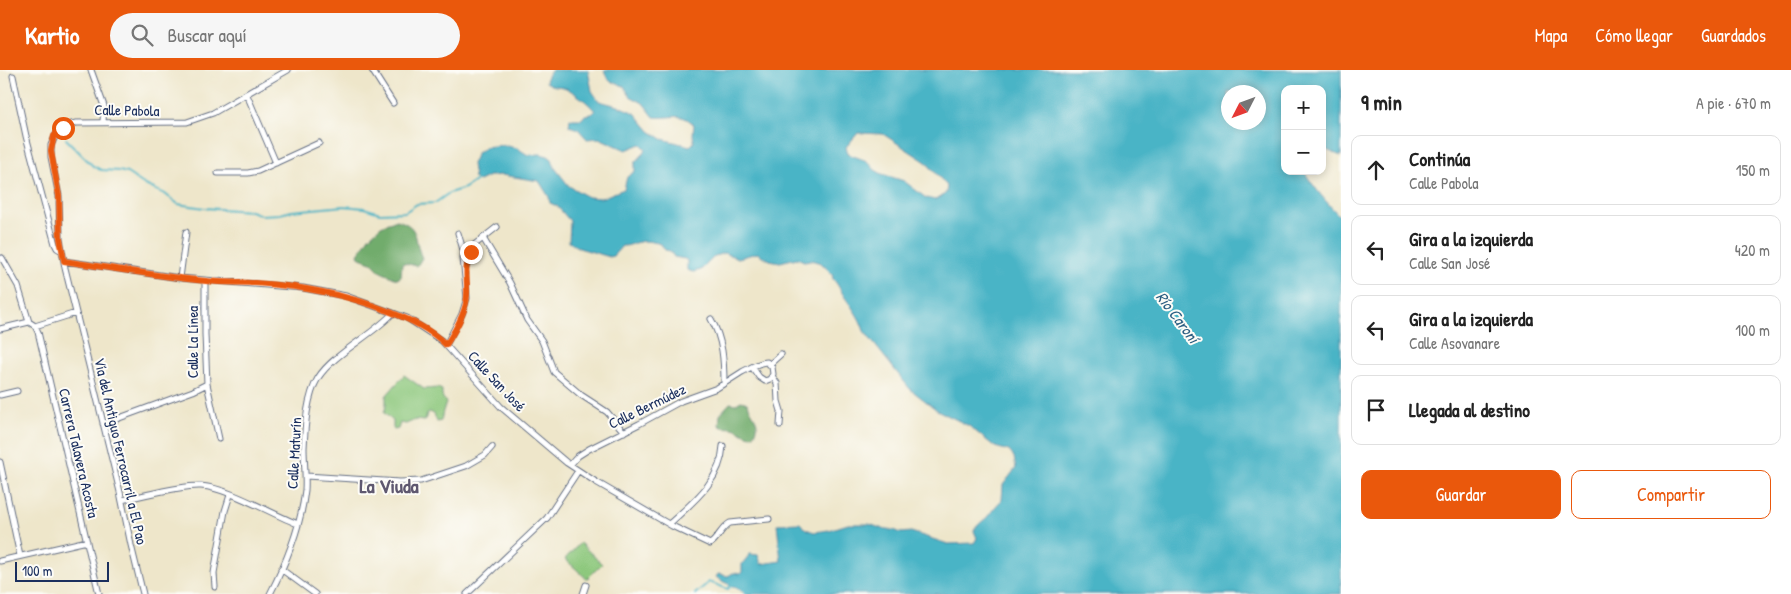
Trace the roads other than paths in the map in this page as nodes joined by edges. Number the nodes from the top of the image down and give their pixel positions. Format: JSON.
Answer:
{"nodes":[{"id":1,"x":91,"y":70,"type":"edge"},
{"id":2,"x":288,"y":70,"type":"edge"},
{"id":3,"x":372,"y":70,"type":"edge"},
{"id":4,"x":13,"y":76,"type":"dead end"},
{"id":5,"x":247,"y":95,"type":"junction"},
{"id":6,"x":393,"y":103,"type":"dead end"},
{"id":7,"x":103,"y":122,"type":"junction"},
{"id":8,"x":319,"y":143,"type":"dead end"},
{"id":9,"x":276,"y":162,"type":"junction"},
{"id":10,"x":218,"y":172,"type":"dead end"},
{"id":11,"x":497,"y":227,"type":"dead end"},
{"id":12,"x":186,"y":232,"type":"dead end"},
{"id":13,"x":458,"y":233,"type":"dead end"},
{"id":14,"x":481,"y":240,"type":"junction"},
{"id":15,"x":62,"y":251,"type":"junction"},
{"id":16,"x":464,"y":253,"type":"junction"},
{"id":17,"x":2,"y":258,"type":"dead end"},
{"id":18,"x":64,"y":261,"type":"junction"},
{"id":19,"x":465,"y":272,"type":"junction"},
{"id":20,"x":180,"y":278,"type":"junction"},
{"id":21,"x":205,"y":281,"type":"junction"},
{"id":22,"x":393,"y":313,"type":"junction"},
{"id":23,"x":76,"y":314,"type":"junction"},
{"id":24,"x":711,"y":319,"type":"dead end"},
{"id":25,"x":29,"y":322,"type":"junction"},
{"id":26,"x":35,"y":326,"type":"junction"},
{"id":27,"x":0,"y":329,"type":"edge"},
{"id":28,"x":446,"y":345,"type":"junction"},
{"id":29,"x":781,"y":354,"type":"dead end"},
{"id":30,"x":767,"y":363,"type":"junction"},
{"id":31,"x":752,"y":367,"type":"junction"},
{"id":32,"x":772,"y":376,"type":"junction"},
{"id":33,"x":207,"y":384,"type":"junction"},
{"id":34,"x":724,"y":384,"type":"junction"},
{"id":35,"x":18,"y":391,"type":"dead end"},
{"id":36,"x":0,"y":395,"type":"edge"},
{"id":37,"x":104,"y":424,"type":"junction"},
{"id":38,"x":780,"y":426,"type":"dead end"},
{"id":39,"x":624,"y":432,"type":"junction"},
{"id":40,"x":219,"y":440,"type":"dead end"},
{"id":41,"x":723,"y":446,"type":"dead end"},
{"id":42,"x":492,"y":447,"type":"dead end"},
{"id":43,"x":0,"y":462,"type":"edge"},
{"id":44,"x":570,"y":465,"type":"junction"},
{"id":45,"x":578,"y":471,"type":"junction"},
{"id":46,"x":306,"y":476,"type":"junction"},
{"id":47,"x":230,"y":495,"type":"junction"},
{"id":48,"x":122,"y":500,"type":"junction"},
{"id":49,"x":769,"y":519,"type":"dead end"},
{"id":50,"x":298,"y":524,"type":"junction"},
{"id":51,"x":669,"y":524,"type":"junction"},
{"id":52,"x":87,"y":541,"type":"junction"},
{"id":53,"x":20,"y":556,"type":"junction"},
{"id":54,"x":0,"y":561,"type":"edge"},
{"id":55,"x":281,"y":569,"type":"junction"},
{"id":56,"x":586,"y":585,"type":"dead end"},
{"id":57,"x":215,"y":587,"type":"dead end"},
{"id":58,"x":99,"y":594,"type":"edge"},
{"id":59,"x":143,"y":594,"type":"edge"},
{"id":60,"x":270,"y":594,"type":"edge"},
{"id":61,"x":316,"y":594,"type":"edge"},
{"id":62,"x":467,"y":594,"type":"edge"},
{"id":63,"x":583,"y":594,"type":"edge"}],
"edges":[{"from":1,"to":7,"type":"street"},
{"from":2,"to":5,"type":"street","name":"Calle Pabola"},
{"from":3,"to":6,"type":"street"},
{"from":4,"to":15,"type":"street"},
{"from":5,"to":7,"type":"street","name":"Calle Pabola"},
{"from":5,"to":9,"type":"street"},
{"from":7,"to":15,"type":"street","name":"Calle Pabola"},
{"from":8,"to":9,"type":"street"},
{"from":9,"to":10,"type":"street"},
{"from":11,"to":14,"type":"street"},
{"from":12,"to":20,"type":"street"},
{"from":13,"to":16,"type":"street"},
{"from":14,"to":16,"type":"street"},
{"from":14,"to":19,"type":"street"},
{"from":14,"to":39,"type":"street"},
{"from":15,"to":18,"type":"street","name":"Calle Pabola"},
{"from":16,"to":19,"type":"street"},
{"from":17,"to":25,"type":"street"},
{"from":18,"to":20,"type":"street","name":"Calle San José"},
{"from":18,"to":23,"type":"street","name":"Vía del Antiguo Ferrocarril a El Pao"},
{"from":19,"to":28,"type":"street"},
{"from":20,"to":21,"type":"street","name":"Calle San José"},
{"from":21,"to":22,"type":"street","name":"Calle San José"},
{"from":21,"to":33,"type":"street","name":"Calle La Línea"},
{"from":22,"to":28,"type":"street","name":"Calle San José"},
{"from":22,"to":46,"type":"street","name":"Calle Maturín"},
{"from":23,"to":26,"type":"street"},
{"from":23,"to":37,"type":"street","name":"Vía del Antiguo Ferrocarril a El Pao"},
{"from":24,"to":34,"type":"street"},
{"from":25,"to":26,"type":"street"},
{"from":25,"to":27,"type":"street"},
{"from":26,"to":52,"type":"street","name":"Carrera Talavera Acosta"},
{"from":28,"to":44,"type":"street","name":"Calle San José"},
{"from":29,"to":30,"type":"street","name":"Calle Bermúdez"},
{"from":30,"to":31,"type":"street","name":"Calle Bermúdez"},
{"from":30,"to":32,"type":"street"},
{"from":31,"to":32,"type":"street"},
{"from":31,"to":34,"type":"street","name":"Calle Bermúdez"},
{"from":32,"to":38,"type":"street"},
{"from":33,"to":37,"type":"street","name":"Calle La Línea"},
{"from":33,"to":40,"type":"street"},
{"from":34,"to":39,"type":"street","name":"Calle Bermúdez"},
{"from":35,"to":36,"type":"street"},
{"from":37,"to":48,"type":"street","name":"Vía del Antiguo Ferrocarril a El Pao"},
{"from":39,"to":44,"type":"street","name":"Calle Bermúdez"},
{"from":41,"to":51,"type":"street"},
{"from":42,"to":46,"type":"street"},
{"from":43,"to":53,"type":"street"},
{"from":44,"to":45,"type":"street","name":"Calle San José"},
{"from":45,"to":51,"type":"street","name":"Calle San José"},
{"from":45,"to":62,"type":"street"},
{"from":46,"to":50,"type":"street","name":"Calle Maturín"},
{"from":47,"to":48,"type":"street"},
{"from":47,"to":50,"type":"street"},
{"from":47,"to":57,"type":"street"},
{"from":48,"to":59,"type":"street","name":"Vía del Antiguo Ferrocarril a El Pao"},
{"from":49,"to":51,"type":"street","name":"Calle San José"},
{"from":50,"to":55,"type":"street","name":"Calle Maturín"},
{"from":52,"to":53,"type":"street"},
{"from":52,"to":58,"type":"street","name":"Carrera Talavera Acosta"},
{"from":53,"to":54,"type":"street"},
{"from":55,"to":60,"type":"street","name":"Calle Maturín"},
{"from":55,"to":61,"type":"street"},
{"from":56,"to":63,"type":"street"}]}
